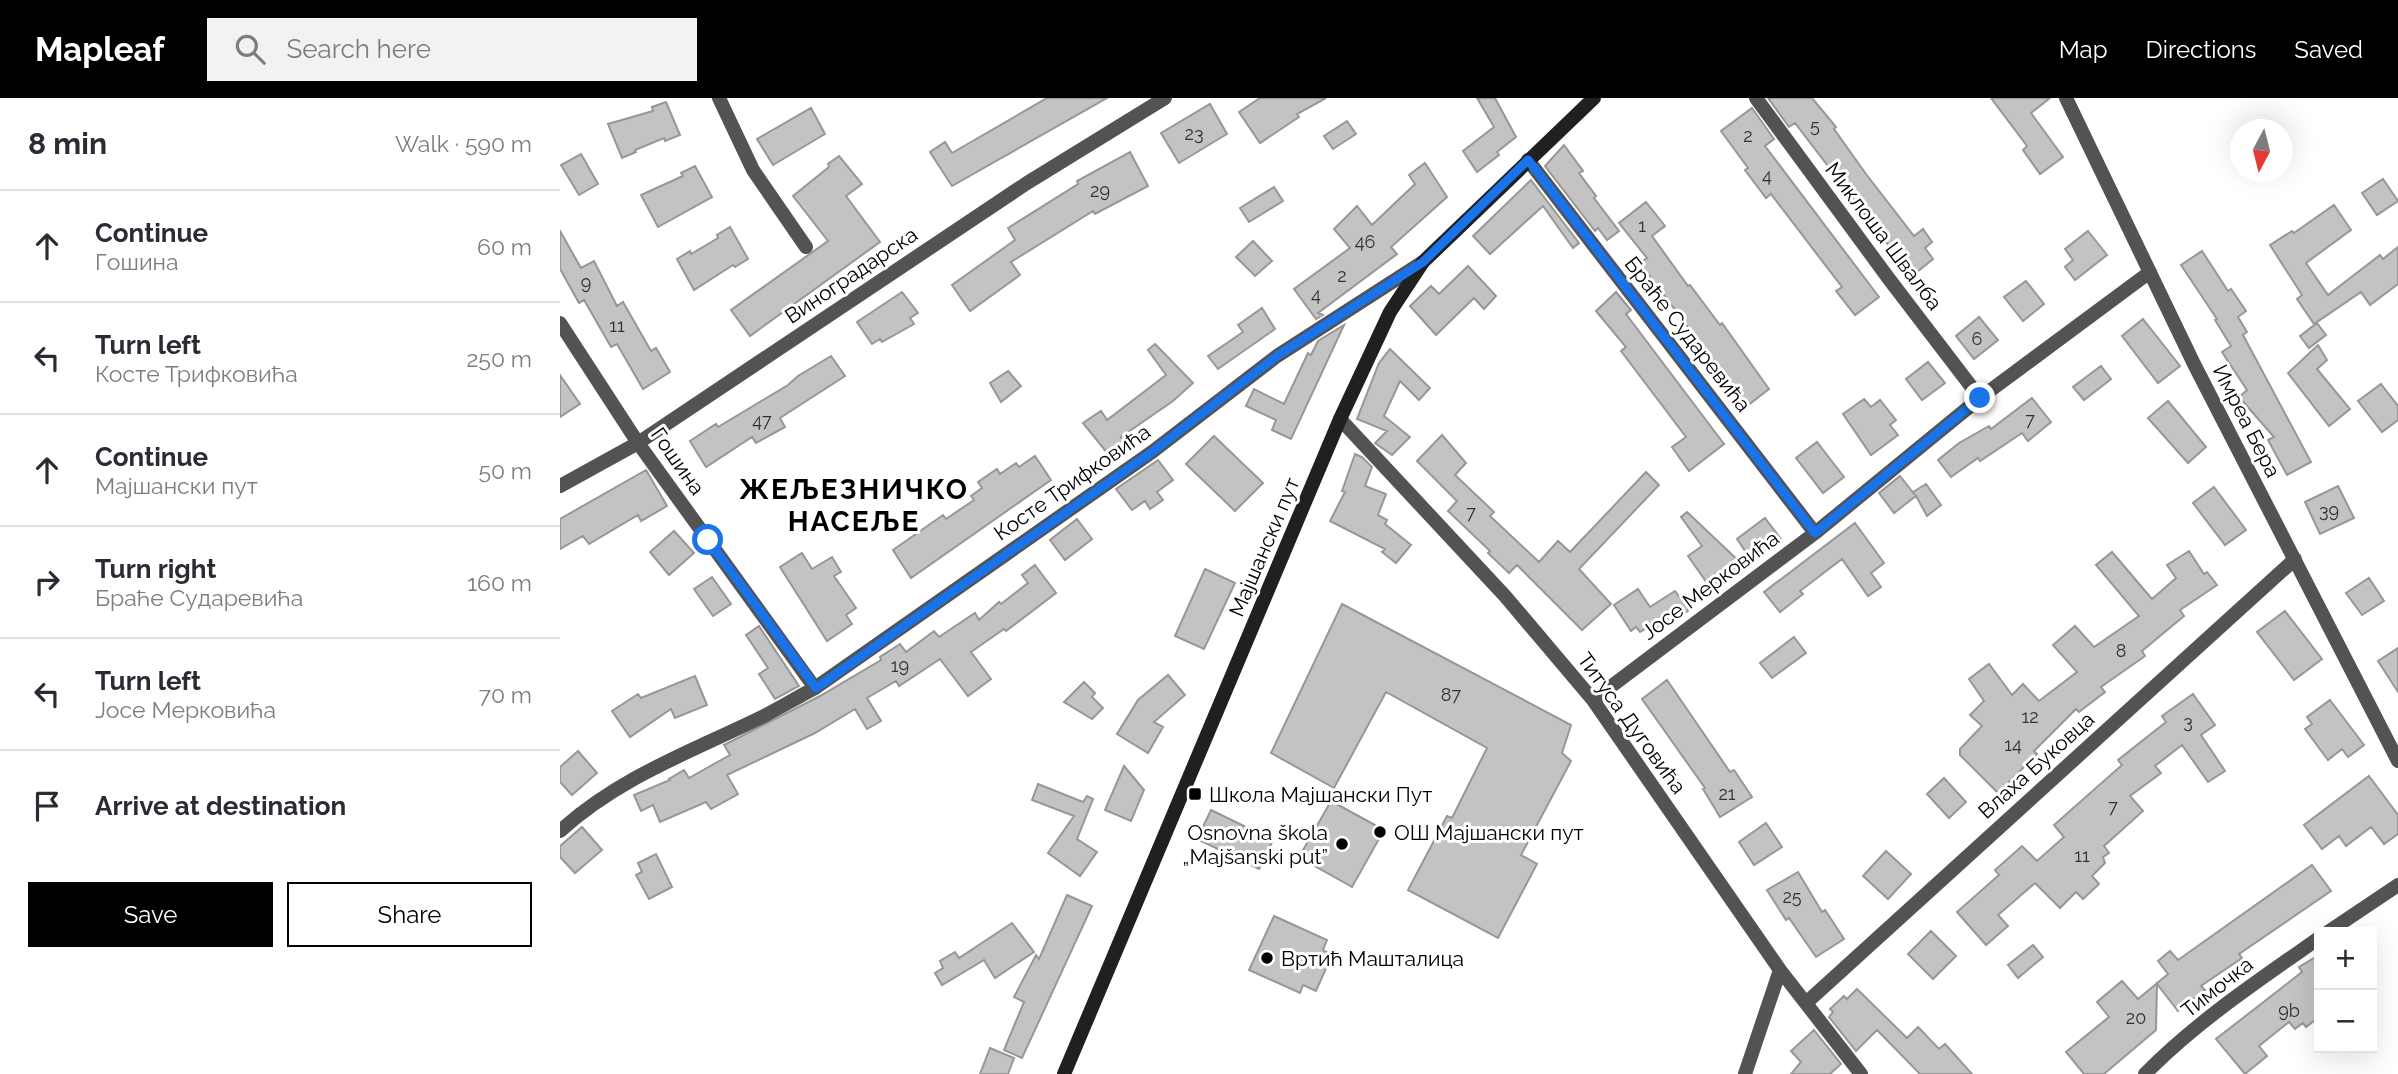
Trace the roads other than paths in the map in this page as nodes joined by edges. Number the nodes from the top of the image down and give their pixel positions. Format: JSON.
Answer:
{"nodes":[{"id":1,"x":719,"y":98,"type":"edge"},
{"id":2,"x":1165,"y":98,"type":"edge"},
{"id":3,"x":1594,"y":98,"type":"edge"},
{"id":4,"x":1756,"y":98,"type":"edge"},
{"id":5,"x":2066,"y":98,"type":"edge"},
{"id":6,"x":1528,"y":160,"type":"junction"},
{"id":7,"x":806,"y":247,"type":"dead end"},
{"id":8,"x":1423,"y":262,"type":"junction"},
{"id":9,"x":2150,"y":272,"type":"junction"},
{"id":10,"x":560,"y":323,"type":"edge"},
{"id":11,"x":1980,"y":398,"type":"junction"},
{"id":12,"x":1340,"y":419,"type":"junction"},
{"id":13,"x":638,"y":443,"type":"junction"},
{"id":14,"x":560,"y":486,"type":"edge"},
{"id":15,"x":1815,"y":533,"type":"junction"},
{"id":16,"x":2295,"y":559,"type":"junction"},
{"id":17,"x":816,"y":688,"type":"junction"},
{"id":18,"x":1593,"y":699,"type":"junction"},
{"id":19,"x":2398,"y":761,"type":"edge"},
{"id":20,"x":560,"y":831,"type":"edge"},
{"id":21,"x":2398,"y":885,"type":"edge"},
{"id":22,"x":2335,"y":927,"type":"edge"},
{"id":23,"x":2314,"y":943,"type":"edge"},
{"id":24,"x":1780,"y":970,"type":"junction"},
{"id":25,"x":1806,"y":1003,"type":"junction"},
{"id":26,"x":1064,"y":1074,"type":"edge"},
{"id":27,"x":1745,"y":1074,"type":"edge"},
{"id":28,"x":1861,"y":1074,"type":"edge"},
{"id":29,"x":2145,"y":1074,"type":"edge"}],
"edges":[{"from":1,"to":7,"type":"street"},
{"from":2,"to":13,"type":"street","name":"Виноградарска"},
{"from":3,"to":6,"type":"street","name":"Мајшански пут"},
{"from":4,"to":11,"type":"street","name":"Миклоша Швалба"},
{"from":5,"to":9,"type":"street","name":"Имреа Бера"},
{"from":6,"to":8,"type":"street","name":"Мајшански пут"},
{"from":6,"to":15,"type":"street","name":"Браће Сударевића"},
{"from":8,"to":12,"type":"street","name":"Мајшански пут"},
{"from":8,"to":17,"type":"street","name":"Косте Трифковића"},
{"from":9,"to":11,"type":"street","name":"Јосе Мерковића"},
{"from":9,"to":16,"type":"street","name":"Имреа Бера"},
{"from":10,"to":13,"type":"street","name":"Гошина"},
{"from":11,"to":15,"type":"street","name":"Јосе Мерковића"},
{"from":12,"to":18,"type":"street","name":"Титуса Дуговића"},
{"from":12,"to":26,"type":"street","name":"Мајшански пут"},
{"from":13,"to":14,"type":"street","name":"Виноградарска"},
{"from":13,"to":17,"type":"street","name":"Гошина"},
{"from":15,"to":18,"type":"street","name":"Јосе Мерковића"},
{"from":16,"to":19,"type":"street","name":"Имреа Бера"},
{"from":16,"to":25,"type":"street","name":"Влаха Буковца"},
{"from":17,"to":20,"type":"street","name":"Косте Трифковића"},
{"from":18,"to":24,"type":"street","name":"Титуса Дуговића"},
{"from":21,"to":22,"type":"street"},
{"from":23,"to":29,"type":"street","name":"Тимочка"},
{"from":24,"to":25,"type":"street","name":"Титуса Дуговића"},
{"from":24,"to":27,"type":"street"},
{"from":25,"to":28,"type":"street","name":"Титуса Дуговића"}]}
